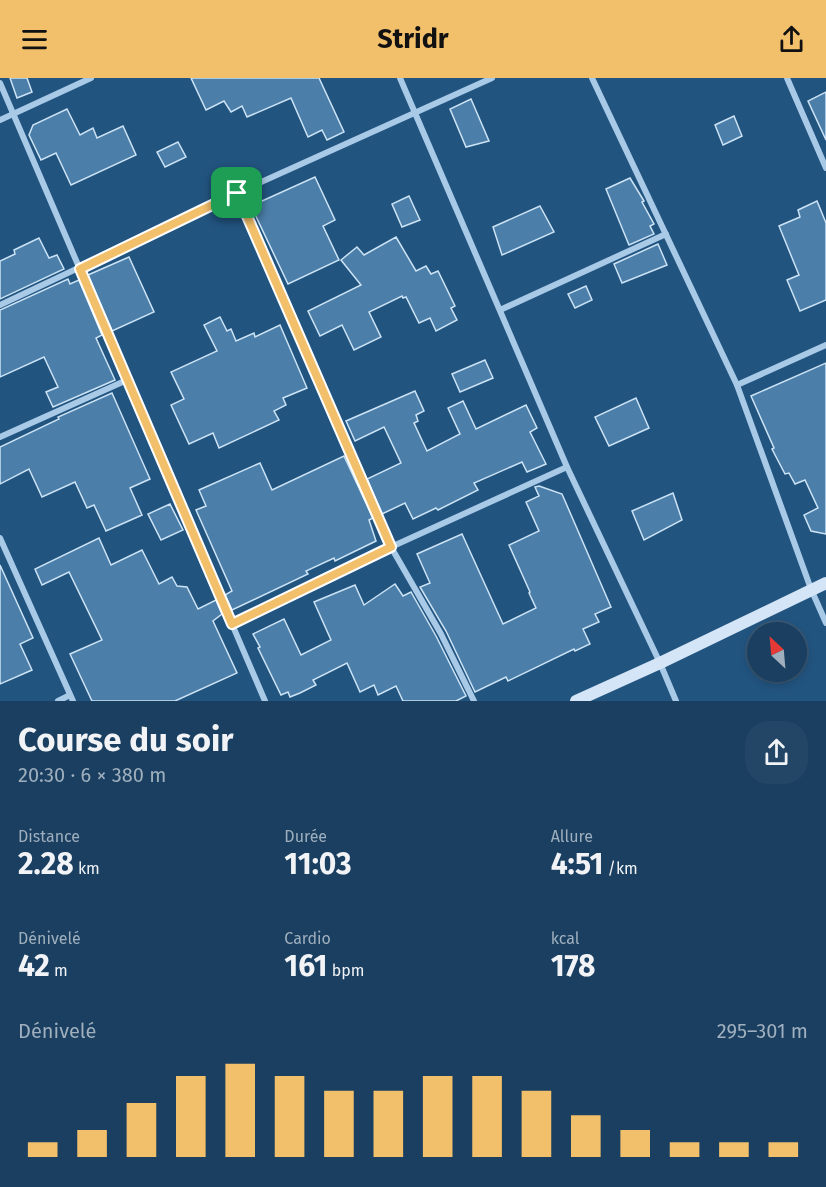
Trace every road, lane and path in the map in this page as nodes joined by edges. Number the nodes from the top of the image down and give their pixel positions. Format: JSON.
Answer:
{"nodes":[{"id":1,"x":90,"y":78,"type":"edge"},
{"id":2,"x":400,"y":78,"type":"edge"},
{"id":3,"x":492,"y":78,"type":"edge"},
{"id":4,"x":592,"y":78,"type":"edge"},
{"id":5,"x":787,"y":78,"type":"edge"},
{"id":6,"x":0,"y":83,"type":"edge"},
{"id":7,"x":414,"y":112,"type":"junction"},
{"id":8,"x":14,"y":113,"type":"junction"},
{"id":9,"x":0,"y":120,"type":"edge"},
{"id":10,"x":824,"y":159,"type":"edge"},
{"id":11,"x":826,"y":168,"type":"edge"},
{"id":12,"x":237,"y":193,"type":"junction"},
{"id":13,"x":666,"y":234,"type":"junction"},
{"id":14,"x":80,"y":269,"type":"junction"},
{"id":15,"x":0,"y":305,"type":"edge"},
{"id":16,"x":500,"y":310,"type":"junction"},
{"id":17,"x":826,"y":345,"type":"edge"},
{"id":18,"x":128,"y":380,"type":"junction"},
{"id":19,"x":737,"y":385,"type":"junction"},
{"id":20,"x":0,"y":437,"type":"edge"},
{"id":21,"x":567,"y":467,"type":"junction"},
{"id":22,"x":0,"y":538,"type":"edge"},
{"id":23,"x":391,"y":547,"type":"junction"},
{"id":24,"x":826,"y":583,"type":"edge"},
{"id":25,"x":811,"y":589,"type":"junction"},
{"id":26,"x":826,"y":623,"type":"edge"},
{"id":27,"x":232,"y":624,"type":"junction"},
{"id":28,"x":660,"y":663,"type":"junction"},
{"id":29,"x":71,"y":698,"type":"edge"},
{"id":30,"x":58,"y":701,"type":"edge"},
{"id":31,"x":265,"y":701,"type":"edge"},
{"id":32,"x":474,"y":701,"type":"edge"},
{"id":33,"x":576,"y":701,"type":"edge"},
{"id":34,"x":676,"y":701,"type":"edge"}],
"edges":[{"from":1,"to":8,"type":"street"},
{"from":2,"to":7,"type":"street"},
{"from":3,"to":7,"type":"street"},
{"from":4,"to":13,"type":"street"},
{"from":5,"to":10,"type":"street"},
{"from":6,"to":8,"type":"street"},
{"from":7,"to":12,"type":"street"},
{"from":7,"to":16,"type":"street"},
{"from":8,"to":9,"type":"street"},
{"from":8,"to":14,"type":"street"},
{"from":10,"to":11,"type":"street"},
{"from":12,"to":14,"type":"street"},
{"from":12,"to":23,"type":"street"},
{"from":13,"to":16,"type":"street"},
{"from":13,"to":19,"type":"street"},
{"from":14,"to":15,"type":"street"},
{"from":14,"to":18,"type":"street"},
{"from":16,"to":21,"type":"street"},
{"from":17,"to":19,"type":"street"},
{"from":18,"to":20,"type":"street"},
{"from":18,"to":27,"type":"street"},
{"from":19,"to":25,"type":"street"},
{"from":21,"to":23,"type":"street"},
{"from":21,"to":28,"type":"street"},
{"from":22,"to":29,"type":"street"},
{"from":23,"to":27,"type":"street"},
{"from":23,"to":32,"type":"street"},
{"from":24,"to":25,"type":"street"},
{"from":25,"to":26,"type":"street"},
{"from":25,"to":28,"type":"street"},
{"from":27,"to":31,"type":"street"},
{"from":28,"to":33,"type":"street"},
{"from":28,"to":34,"type":"street"},
{"from":29,"to":30,"type":"street"}]}
